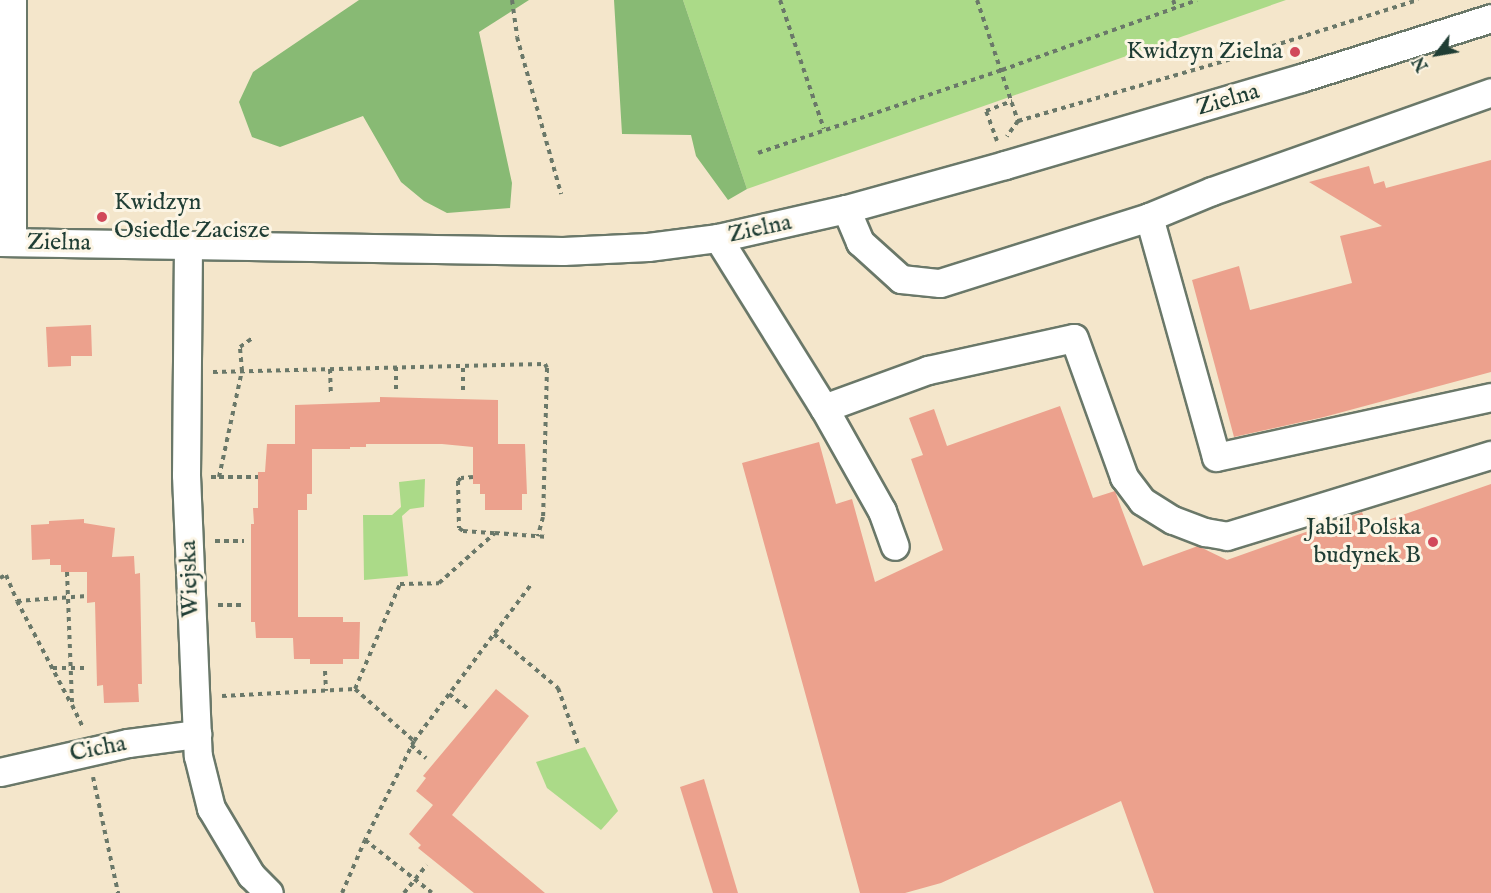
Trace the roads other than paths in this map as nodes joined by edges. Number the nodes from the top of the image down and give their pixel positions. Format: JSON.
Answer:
{"nodes":[{"id":1,"x":12,"y":0,"type":"edge"},
{"id":2,"x":1491,"y":18,"type":"edge"},
{"id":3,"x":1491,"y":92,"type":"edge"},
{"id":4,"x":846,"y":209,"type":"junction"},
{"id":5,"x":1149,"y":217,"type":"junction"},
{"id":6,"x":718,"y":238,"type":"junction"},
{"id":7,"x":6,"y":242,"type":"edge"},
{"id":8,"x":188,"y":246,"type":"junction"},
{"id":9,"x":1491,"y":397,"type":"edge"},
{"id":10,"x":824,"y":408,"type":"junction"},
{"id":11,"x":1491,"y":455,"type":"edge"},
{"id":12,"x":895,"y":546,"type":"dead end"},
{"id":13,"x":197,"y":734,"type":"junction"},
{"id":14,"x":0,"y":771,"type":"edge"},
{"id":15,"x":269,"y":893,"type":"edge"}],
"edges":[{"from":1,"to":7,"type":"street"},
{"from":2,"to":4,"type":"street","name":"Zielna"},
{"from":3,"to":5,"type":"street"},
{"from":4,"to":5,"type":"street"},
{"from":4,"to":6,"type":"street","name":"Zielna"},
{"from":5,"to":9,"type":"street"},
{"from":6,"to":8,"type":"street","name":"Zielna"},
{"from":6,"to":10,"type":"street"},
{"from":7,"to":8,"type":"street","name":"Zielna"},
{"from":8,"to":13,"type":"street","name":"Wiejska"},
{"from":10,"to":11,"type":"street"},
{"from":10,"to":12,"type":"street"},
{"from":13,"to":14,"type":"street","name":"Cicha"},
{"from":13,"to":15,"type":"street","name":"Wiejska"}]}
